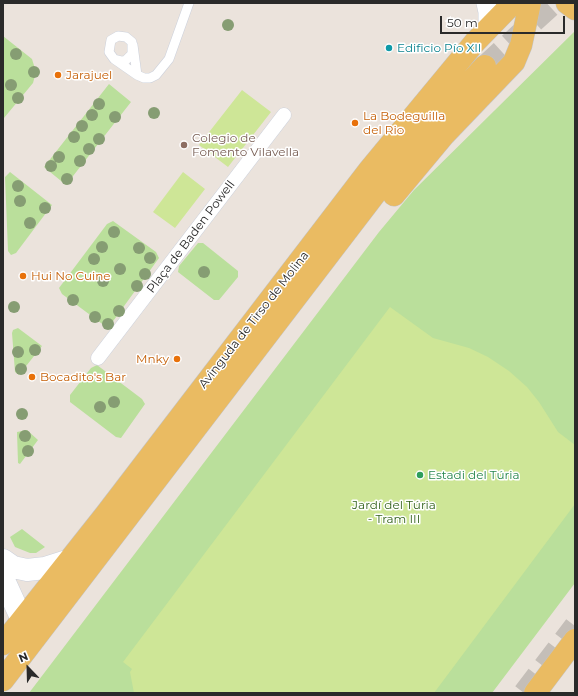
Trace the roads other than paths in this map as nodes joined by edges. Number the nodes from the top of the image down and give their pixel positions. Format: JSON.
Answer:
{"nodes":[{"id":1,"x":188,"y":3,"type":"edge"},
{"id":2,"x":486,"y":3,"type":"edge"},
{"id":3,"x":513,"y":3,"type":"edge"},
{"id":4,"x":530,"y":3,"type":"edge"},
{"id":5,"x":567,"y":3,"type":"edge"},
{"id":6,"x":575,"y":9,"type":"edge"},
{"id":7,"x":488,"y":28,"type":"junction"},
{"id":8,"x":133,"y":46,"type":"junction"},
{"id":9,"x":114,"y":59,"type":"junction"},
{"id":10,"x":485,"y":66,"type":"tunnel mouth"},
{"id":11,"x":138,"y":75,"type":"junction"},
{"id":12,"x":284,"y":115,"type":"dead end"},
{"id":13,"x":284,"y":312,"type":"junction"},
{"id":14,"x":98,"y":358,"type":"dead end"},
{"id":15,"x":106,"y":514,"type":"junction"},
{"id":16,"x":113,"y":534,"type":"junction"},
{"id":17,"x":3,"y":560,"type":"edge"},
{"id":18,"x":68,"y":561,"type":"junction"},
{"id":19,"x":3,"y":578,"type":"edge"},
{"id":20,"x":22,"y":620,"type":"junction"},
{"id":21,"x":575,"y":640,"type":"edge"},
{"id":22,"x":32,"y":643,"type":"junction"},
{"id":23,"x":3,"y":644,"type":"edge"},
{"id":24,"x":3,"y":680,"type":"edge"},
{"id":25,"x":10,"y":693,"type":"edge"},
{"id":26,"x":534,"y":693,"type":"edge"}],
"edges":[{"from":1,"to":11,"type":"lane"},
{"from":2,"to":7,"type":"street"},
{"from":3,"to":7,"type":"main road","name":"Avinguda de Tirso de Molina"},
{"from":4,"to":16,"type":"main road"},
{"from":5,"to":6,"type":"main road"},
{"from":7,"to":15,"type":"main road","name":"Avinguda de Tirso de Molina"},
{"from":8,"to":9,"type":"lane"},
{"from":8,"to":9,"type":"lane"},
{"from":8,"to":11,"type":"lane"},
{"from":9,"to":11,"type":"lane"},
{"from":10,"to":13,"type":"main road","name":"Avinguda de Tirso de Molina"},
{"from":12,"to":14,"type":"street","name":"Plaça de Baden Powell"},
{"from":13,"to":15,"type":"main road"},
{"from":13,"to":16,"type":"main road","name":"Avinguda de Tirso de Molina"},
{"from":15,"to":18,"type":"main road","name":"Avinguda de Tirso de Molina"},
{"from":16,"to":22,"type":"main road","name":"Avinguda de Tirso de Molina"},
{"from":17,"to":18,"type":"main road"},
{"from":18,"to":20,"type":"main road","name":"Avinguda de Tirso de Molina"},
{"from":19,"to":20,"type":"main road"},
{"from":20,"to":22,"type":"main road"},
{"from":20,"to":23,"type":"main road","name":"Avinguda de Tirso de Molina"},
{"from":21,"to":26,"type":"main road"},
{"from":22,"to":24,"type":"main road","name":"Avinguda de Tirso de Molina"},
{"from":22,"to":25,"type":"main road"}]}
